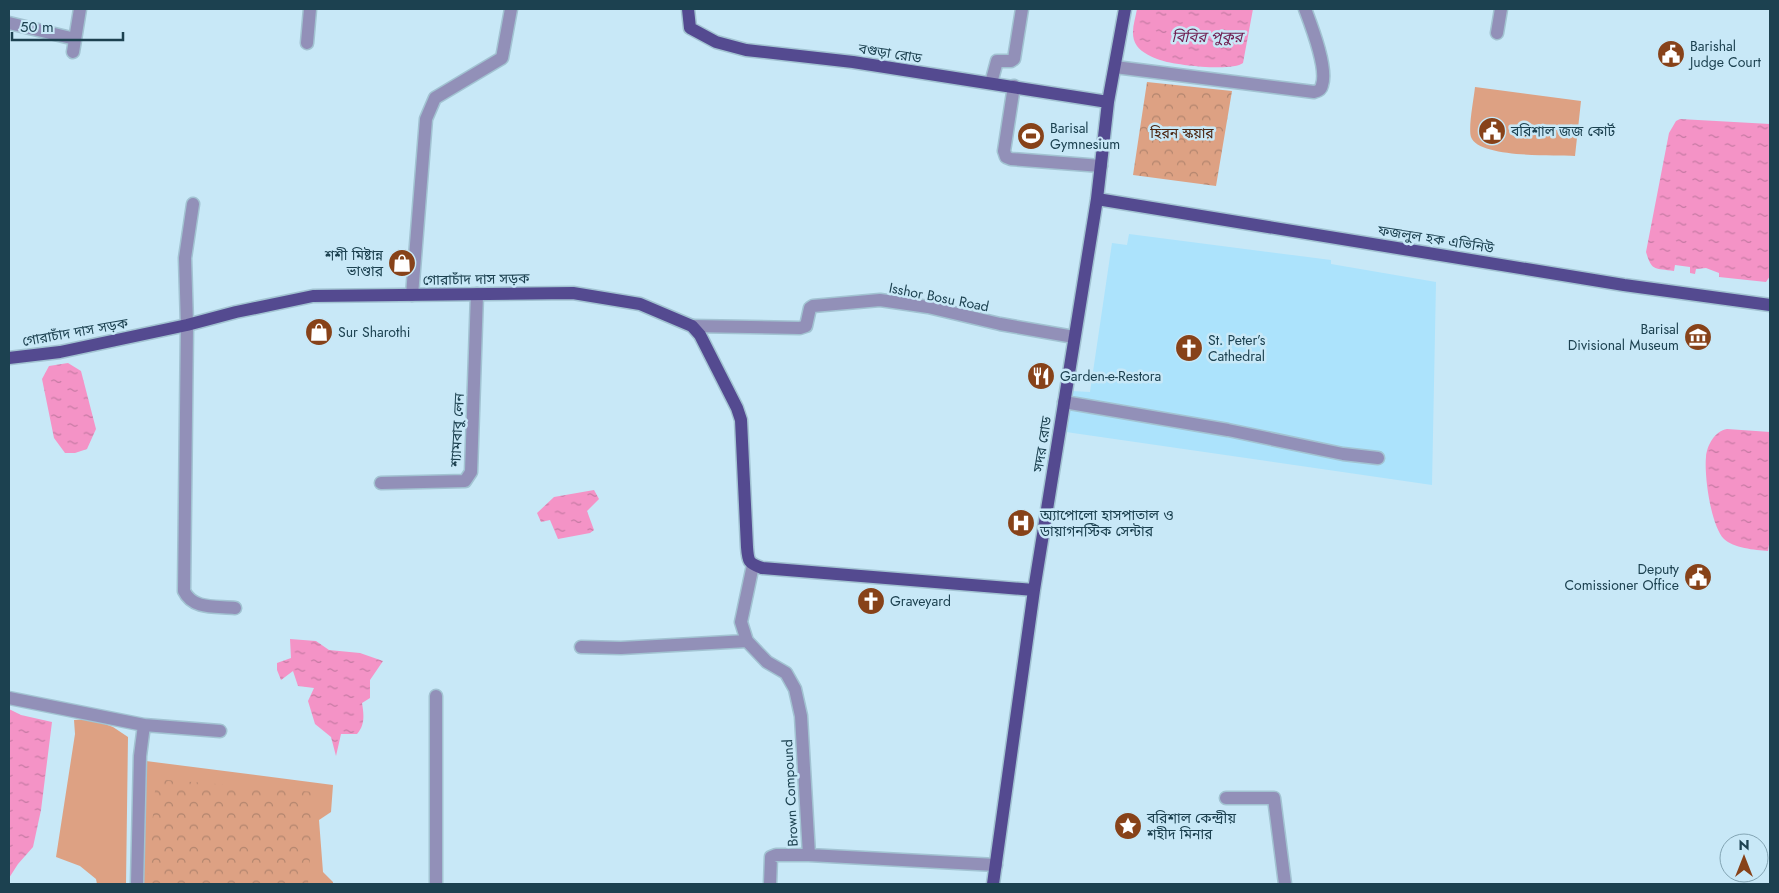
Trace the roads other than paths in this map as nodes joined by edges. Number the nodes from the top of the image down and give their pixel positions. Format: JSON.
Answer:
{"nodes":[{"id":1,"x":80,"y":9,"type":"edge"},
{"id":2,"x":310,"y":9,"type":"edge"},
{"id":3,"x":511,"y":9,"type":"edge"},
{"id":4,"x":688,"y":9,"type":"edge"},
{"id":5,"x":1022,"y":9,"type":"edge"},
{"id":6,"x":1125,"y":9,"type":"edge"},
{"id":7,"x":1305,"y":9,"type":"edge"},
{"id":8,"x":1501,"y":9,"type":"edge"},
{"id":9,"x":9,"y":23,"type":"edge"},
{"id":10,"x":1497,"y":34,"type":"dead end"},
{"id":11,"x":75,"y":39,"type":"junction"},
{"id":12,"x":307,"y":43,"type":"dead end"},
{"id":13,"x":73,"y":52,"type":"dead end"},
{"id":14,"x":1115,"y":67,"type":"junction"},
{"id":15,"x":991,"y":83,"type":"junction"},
{"id":16,"x":1014,"y":86,"type":"junction"},
{"id":17,"x":1108,"y":102,"type":"junction"},
{"id":18,"x":1102,"y":166,"type":"junction"},
{"id":19,"x":1097,"y":199,"type":"junction"},
{"id":20,"x":193,"y":204,"type":"dead end"},
{"id":21,"x":477,"y":294,"type":"junction"},
{"id":22,"x":412,"y":295,"type":"junction"},
{"id":23,"x":1770,"y":305,"type":"edge"},
{"id":24,"x":188,"y":326,"type":"junction"},
{"id":25,"x":692,"y":326,"type":"junction"},
{"id":26,"x":1074,"y":337,"type":"junction"},
{"id":27,"x":9,"y":358,"type":"edge"},
{"id":28,"x":1064,"y":402,"type":"junction"},
{"id":29,"x":1378,"y":458,"type":"dead end"},
{"id":30,"x":381,"y":483,"type":"dead end"},
{"id":31,"x":753,"y":565,"type":"junction"},
{"id":32,"x":1034,"y":590,"type":"junction"},
{"id":33,"x":235,"y":608,"type":"dead end"},
{"id":34,"x":747,"y":641,"type":"junction"},
{"id":35,"x":581,"y":647,"type":"dead end"},
{"id":36,"x":436,"y":696,"type":"dead end"},
{"id":37,"x":9,"y":698,"type":"edge"},
{"id":38,"x":144,"y":725,"type":"junction"},
{"id":39,"x":220,"y":731,"type":"dead end"},
{"id":40,"x":1226,"y":798,"type":"dead end"},
{"id":41,"x":809,"y":855,"type":"junction"},
{"id":42,"x":996,"y":865,"type":"junction"},
{"id":43,"x":137,"y":884,"type":"edge"},
{"id":44,"x":436,"y":884,"type":"edge"},
{"id":45,"x":770,"y":884,"type":"edge"},
{"id":46,"x":993,"y":884,"type":"edge"},
{"id":47,"x":1285,"y":884,"type":"edge"}],
"edges":[{"from":1,"to":11,"type":"street"},
{"from":2,"to":12,"type":"street"},
{"from":3,"to":22,"type":"street"},
{"from":4,"to":15,"type":"main road","name":"বগুড়া রোড"},
{"from":5,"to":15,"type":"street"},
{"from":6,"to":14,"type":"main road","name":"সদর রোড"},
{"from":7,"to":14,"type":"street"},
{"from":8,"to":10,"type":"street"},
{"from":9,"to":11,"type":"street"},
{"from":11,"to":13,"type":"street"},
{"from":14,"to":17,"type":"main road","name":"সদর রোড"},
{"from":15,"to":16,"type":"main road","name":"বগুড়া রোড"},
{"from":16,"to":17,"type":"main road","name":"বগুড়া রোড"},
{"from":16,"to":18,"type":"street"},
{"from":17,"to":18,"type":"main road","name":"সদর রোড"},
{"from":18,"to":19,"type":"main road","name":"সদর রোড"},
{"from":19,"to":23,"type":"main road","name":"ফজলুল হক এভিনিউ"},
{"from":19,"to":26,"type":"main road","name":"সদর রোড"},
{"from":20,"to":24,"type":"street"},
{"from":21,"to":22,"type":"main road","name":"গোরাচাঁদ দাস সড়ক"},
{"from":21,"to":25,"type":"main road","name":"গোরাচাঁদ দাস সড়ক"},
{"from":21,"to":30,"type":"street","name":"শ্যামবাবু লেন"},
{"from":22,"to":24,"type":"main road","name":"গোরাচাঁদ দাস সড়ক"},
{"from":24,"to":27,"type":"main road","name":"গোরাচাঁদ দাস সড়ক"},
{"from":24,"to":33,"type":"street"},
{"from":25,"to":26,"type":"street","name":"Isshor Bosu Road"},
{"from":25,"to":31,"type":"main road"},
{"from":26,"to":28,"type":"main road","name":"সদর রোড"},
{"from":28,"to":29,"type":"street"},
{"from":28,"to":32,"type":"main road","name":"সদর রোড"},
{"from":31,"to":32,"type":"main road"},
{"from":31,"to":34,"type":"street"},
{"from":32,"to":42,"type":"main road","name":"সদর রোড"},
{"from":34,"to":35,"type":"street"},
{"from":34,"to":41,"type":"street","name":"Brown Compound"},
{"from":36,"to":44,"type":"street"},
{"from":37,"to":38,"type":"street"},
{"from":38,"to":39,"type":"street"},
{"from":38,"to":43,"type":"street"},
{"from":40,"to":47,"type":"street"},
{"from":41,"to":42,"type":"street","name":"Brown Compound"},
{"from":41,"to":45,"type":"street"},
{"from":42,"to":46,"type":"main road","name":"সদর রোড"}]}
